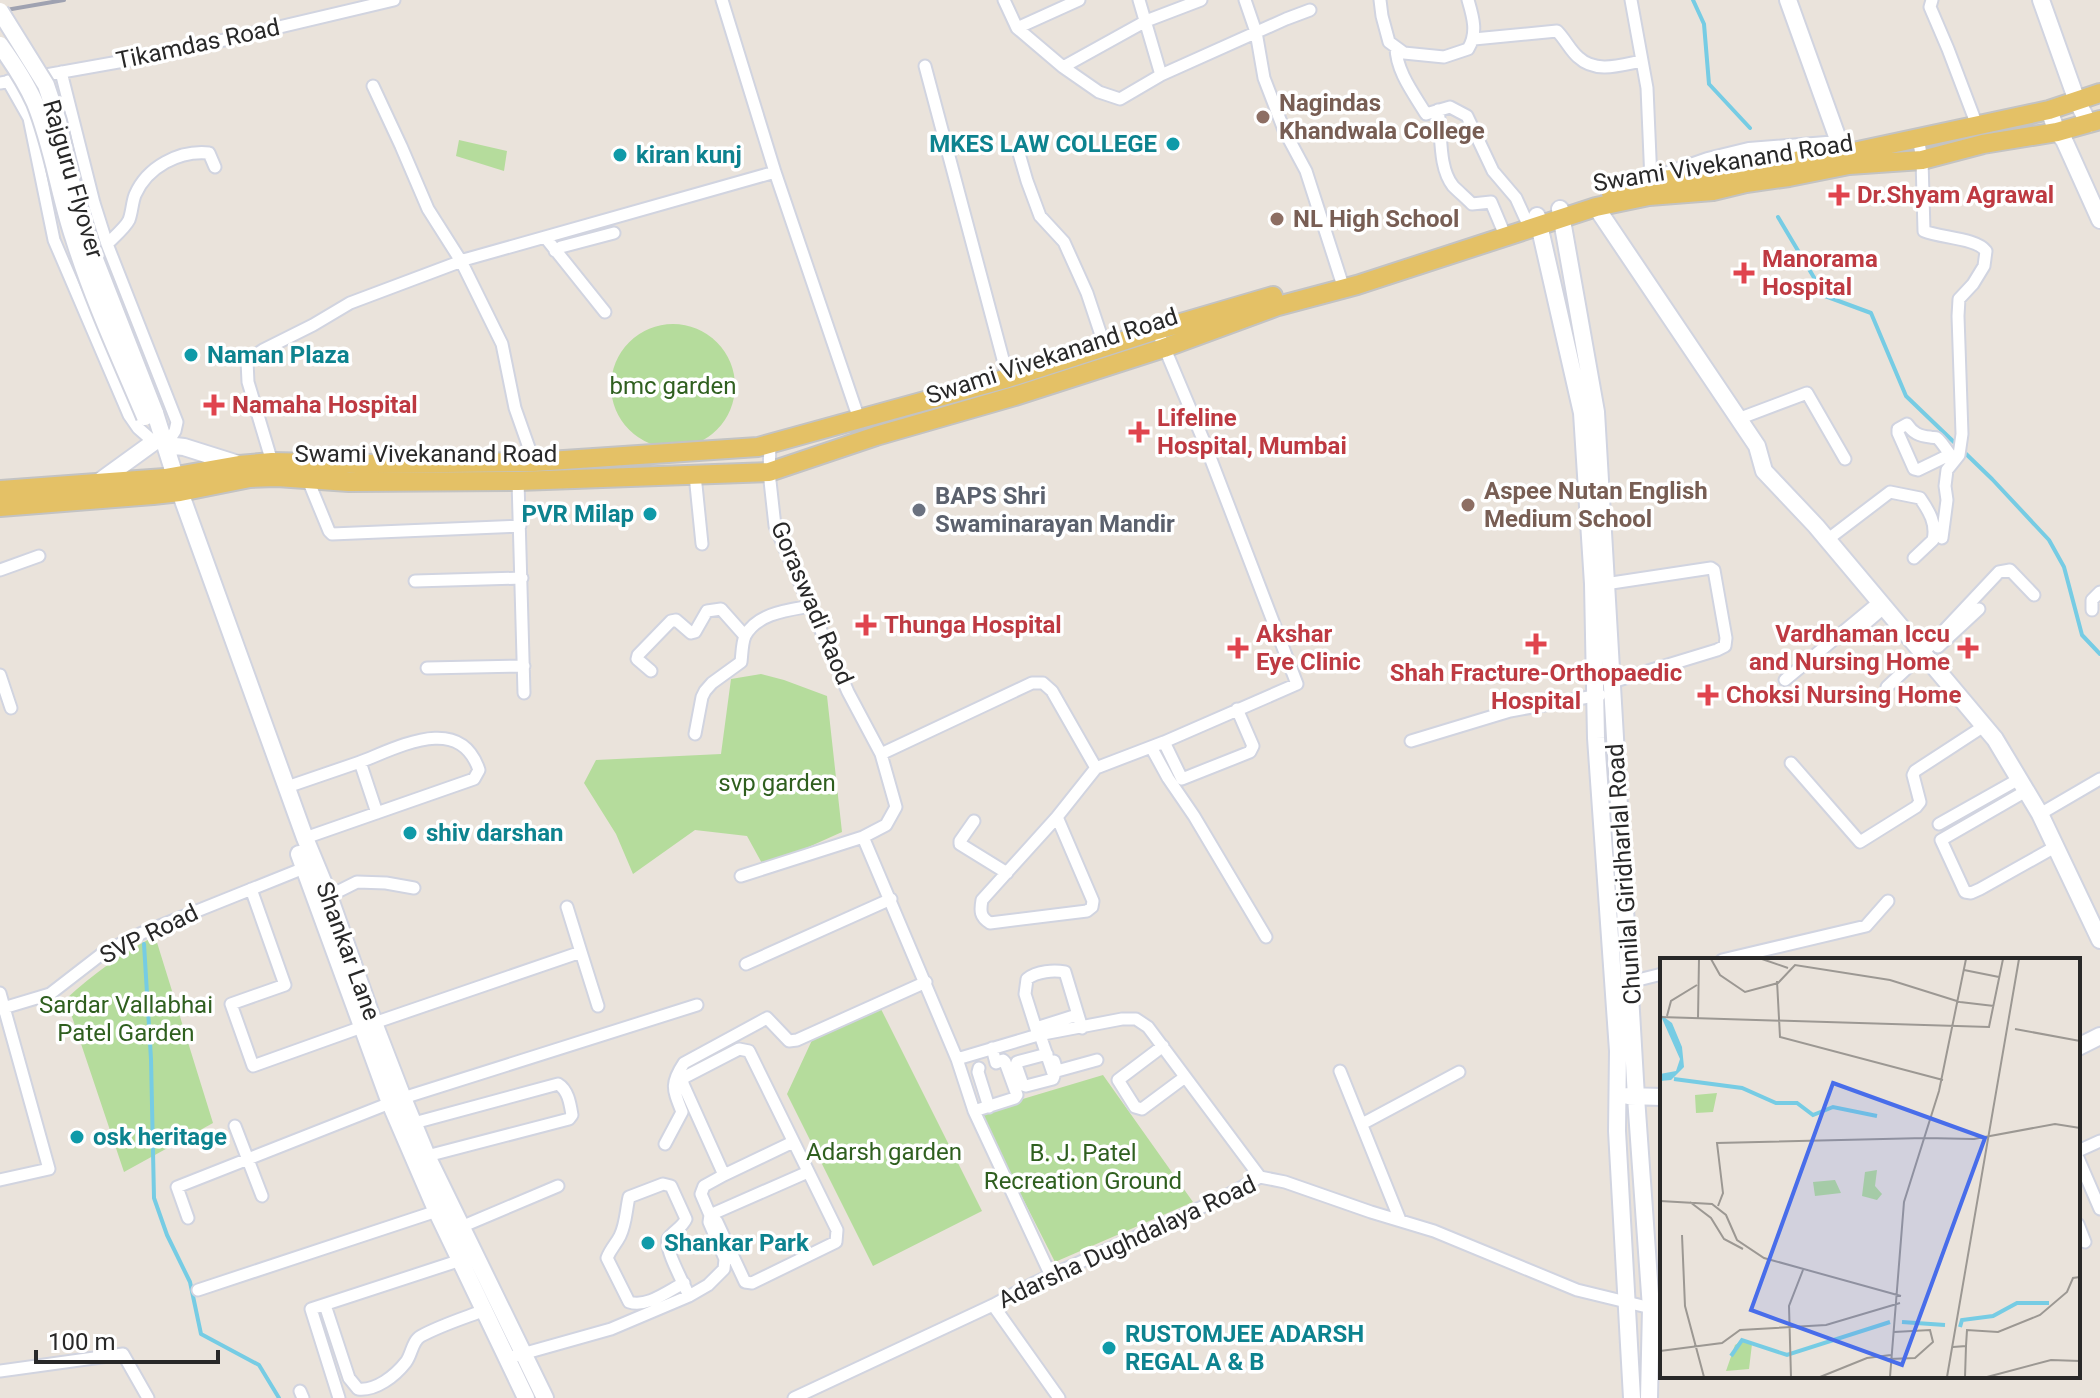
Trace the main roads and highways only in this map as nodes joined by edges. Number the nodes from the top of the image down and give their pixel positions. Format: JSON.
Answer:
{"nodes":[{"id":1,"x":1788,"y":0,"type":"edge"},
{"id":2,"x":2041,"y":0,"type":"edge"},
{"id":3,"x":0,"y":11,"type":"edge"},
{"id":4,"x":0,"y":45,"type":"edge"},
{"id":5,"x":2100,"y":93,"type":"edge"},
{"id":6,"x":2077,"y":101,"type":"junction"},
{"id":7,"x":2049,"y":110,"type":"junction"},
{"id":8,"x":2094,"y":122,"type":"edge"},
{"id":9,"x":2057,"y":132,"type":"junction"},
{"id":10,"x":1844,"y":154,"type":"junction"},
{"id":11,"x":1651,"y":181,"type":"junction"},
{"id":12,"x":1596,"y":207,"type":"junction"},
{"id":13,"x":1561,"y":213,"type":"junction"},
{"id":14,"x":1534,"y":220,"type":"junction"},
{"id":15,"x":2100,"y":220,"type":"edge"},
{"id":16,"x":1343,"y":283,"type":"junction"},
{"id":17,"x":150,"y":415,"type":"junction"},
{"id":18,"x":160,"y":443,"type":"junction"},
{"id":19,"x":239,"y":465,"type":"junction"},
{"id":20,"x":96,"y":484,"type":"junction"},
{"id":21,"x":172,"y":484,"type":"junction"},
{"id":22,"x":0,"y":490,"type":"edge"},
{"id":23,"x":0,"y":507,"type":"edge"},
{"id":24,"x":310,"y":865,"type":"junction"},
{"id":25,"x":2097,"y":929,"type":"edge"},
{"id":26,"x":368,"y":1025,"type":"junction"},
{"id":27,"x":2100,"y":1036,"type":"edge"},
{"id":28,"x":2080,"y":1046,"type":"edge"},
{"id":29,"x":1616,"y":1096,"type":"junction"},
{"id":30,"x":1636,"y":1097,"type":"junction"},
{"id":31,"x":1660,"y":1097,"type":"edge"},
{"id":32,"x":396,"y":1100,"type":"junction"},
{"id":33,"x":444,"y":1209,"type":"junction"},
{"id":34,"x":516,"y":1356,"type":"junction"},
{"id":35,"x":526,"y":1398,"type":"edge"},
{"id":36,"x":545,"y":1398,"type":"edge"},
{"id":37,"x":1632,"y":1398,"type":"edge"},
{"id":38,"x":1649,"y":1398,"type":"edge"}],
"edges":[{"from":1,"to":10,"type":"main road"},
{"from":2,"to":6,"type":"main road"},
{"from":3,"to":17,"type":"main road","name":"Rajguru Flyover","bridge":true},
{"from":4,"to":17,"type":"main road","name":"Rajguru Flyover","bridge":true},
{"from":5,"to":6,"type":"main road","name":"Swami Vivekanand Road"},
{"from":6,"to":7,"type":"main road","name":"Swami Vivekanand Road"},
{"from":6,"to":8,"type":"main road"},
{"from":7,"to":9,"type":"main road"},
{"from":7,"to":10,"type":"main road","name":"Swami Vivekanand Road"},
{"from":8,"to":9,"type":"main road","name":"Swami Vivekanand Road"},
{"from":9,"to":10,"type":"main road","name":"Swami Vivekanand Road"},
{"from":9,"to":15,"type":"main road"},
{"from":10,"to":11,"type":"main road","name":"Swami Vivekanand Road"},
{"from":10,"to":11,"type":"main road","name":"Swami Vivekanand Road"},
{"from":10,"to":12,"type":"main road","name":"Swami Vivekanand Road"},
{"from":11,"to":13,"type":"main road","name":"Swami Vivekanand Road"},
{"from":12,"to":13,"type":"main road","name":"Swami Vivekanand Road"},
{"from":12,"to":25,"type":"main road"},
{"from":13,"to":14,"type":"main road","name":"Swami Vivekanand Road"},
{"from":13,"to":30,"type":"main road","name":"Chunilal Giridharlal Road"},
{"from":14,"to":16,"type":"main road","name":"Swami Vivekanand Road"},
{"from":14,"to":16,"type":"main road","name":"Swami Vivekanand Road"},
{"from":14,"to":29,"type":"main road","name":"Chunilal Giridharlal Road"},
{"from":16,"to":19,"type":"main road","name":"Swami Vivekanand Road"},
{"from":16,"to":21,"type":"main road","name":"Swami Vivekanand Road"},
{"from":17,"to":18,"type":"main road","name":"Rajguru Flyover"},
{"from":18,"to":19,"type":"main road"},
{"from":18,"to":20,"type":"main road"},
{"from":18,"to":21,"type":"main road","name":"Rajguru Flyover"},
{"from":19,"to":21,"type":"main road","name":"Swami Vivekanand Road"},
{"from":20,"to":21,"type":"main road","name":"Swami Vivekanand Road"},
{"from":20,"to":22,"type":"main road","name":"Swami Vivekanand Road"},
{"from":21,"to":23,"type":"main road","name":"Swami Vivekanand Road"},
{"from":21,"to":24,"type":"main road","name":"Shankar Lane"},
{"from":21,"to":24,"type":"main road","name":"Shankar Lane"},
{"from":24,"to":26,"type":"main road","name":"Shankar Lane"},
{"from":24,"to":26,"type":"main road","name":"Shankar Lane"},
{"from":26,"to":32,"type":"main road","name":"Shankar Lane"},
{"from":27,"to":28,"type":"main road"},
{"from":29,"to":30,"type":"main road"},
{"from":29,"to":37,"type":"main road","name":"Chunilal Giridharlal Road"},
{"from":30,"to":31,"type":"main road"},
{"from":30,"to":38,"type":"main road","name":"Chunilal Giridharlal Road"},
{"from":32,"to":33,"type":"main road","name":"Shankar Lane"},
{"from":32,"to":33,"type":"main road","name":"Shankar Lane"},
{"from":33,"to":34,"type":"main road","name":"Shankar Lane"},
{"from":33,"to":34,"type":"main road","name":"Shankar Lane"},
{"from":34,"to":35,"type":"main road","name":"Shankar Lane"},
{"from":34,"to":36,"type":"main road","name":"Shankar Lane"}]}
